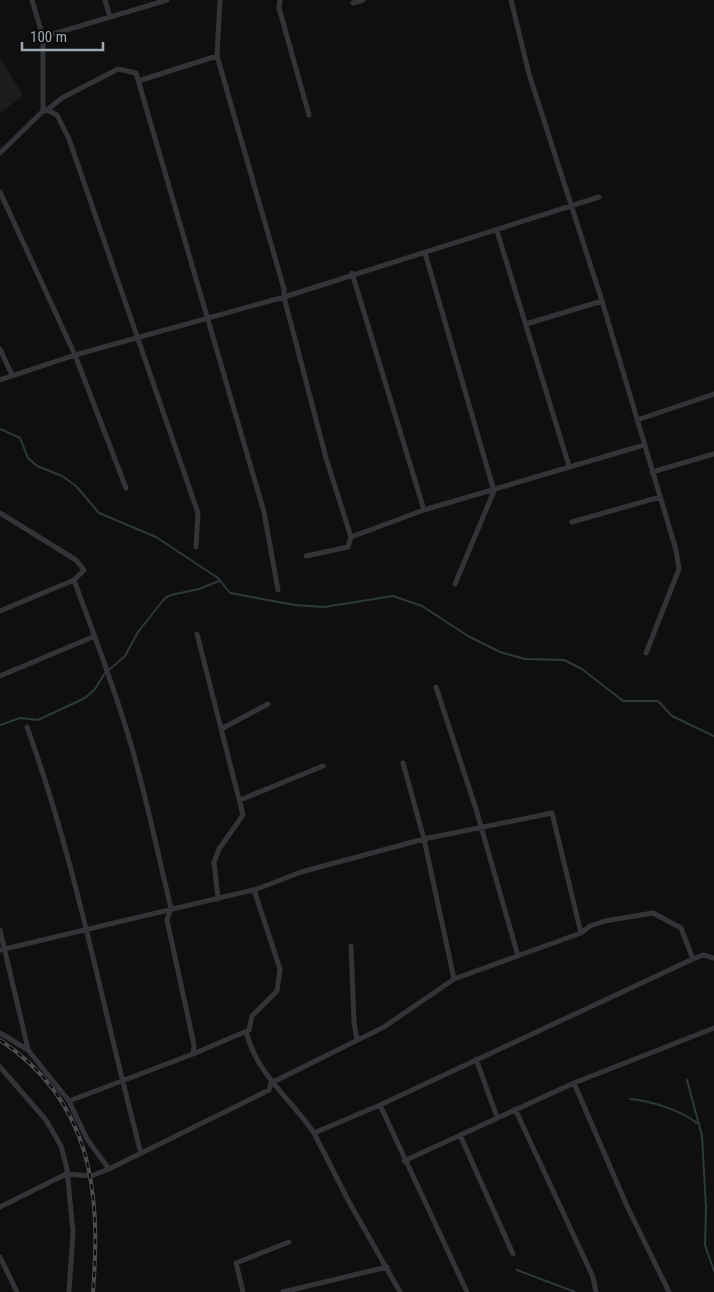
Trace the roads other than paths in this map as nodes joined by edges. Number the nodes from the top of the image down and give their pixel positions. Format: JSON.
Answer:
{"nodes":[{"id":1,"x":32,"y":0,"type":"edge"},
{"id":2,"x":105,"y":0,"type":"edge"},
{"id":3,"x":167,"y":0,"type":"edge"},
{"id":4,"x":220,"y":0,"type":"edge"},
{"id":5,"x":280,"y":0,"type":"edge"},
{"id":6,"x":363,"y":0,"type":"edge"},
{"id":7,"x":511,"y":0,"type":"edge"},
{"id":8,"x":353,"y":3,"type":"dead end"},
{"id":9,"x":110,"y":16,"type":"junction"},
{"id":10,"x":43,"y":37,"type":"junction"},
{"id":11,"x":217,"y":56,"type":"junction"},
{"id":12,"x":138,"y":81,"type":"junction"},
{"id":13,"x":45,"y":110,"type":"junction"},
{"id":14,"x":309,"y":115,"type":"dead end"},
{"id":15,"x":0,"y":153,"type":"edge"},
{"id":16,"x":0,"y":192,"type":"edge"},
{"id":17,"x":600,"y":197,"type":"dead end"},
{"id":18,"x":573,"y":206,"type":"junction"},
{"id":19,"x":497,"y":231,"type":"junction"},
{"id":20,"x":425,"y":253,"type":"junction"},
{"id":21,"x":352,"y":274,"type":"junction"},
{"id":22,"x":284,"y":297,"type":"junction"},
{"id":23,"x":602,"y":300,"type":"junction"},
{"id":24,"x":209,"y":318,"type":"junction"},
{"id":25,"x":526,"y":324,"type":"junction"},
{"id":26,"x":137,"y":338,"type":"junction"},
{"id":27,"x":0,"y":349,"type":"edge"},
{"id":28,"x":75,"y":355,"type":"junction"},
{"id":29,"x":12,"y":375,"type":"junction"},
{"id":30,"x":0,"y":380,"type":"edge"},
{"id":31,"x":714,"y":394,"type":"edge"},
{"id":32,"x":637,"y":420,"type":"junction"},
{"id":33,"x":644,"y":445,"type":"junction"},
{"id":34,"x":714,"y":454,"type":"edge"},
{"id":35,"x":569,"y":466,"type":"junction"},
{"id":36,"x":652,"y":472,"type":"junction"},
{"id":37,"x":126,"y":488,"type":"dead end"},
{"id":38,"x":494,"y":491,"type":"junction"},
{"id":39,"x":660,"y":497,"type":"junction"},
{"id":40,"x":424,"y":510,"type":"junction"},
{"id":41,"x":0,"y":513,"type":"edge"},
{"id":42,"x":572,"y":522,"type":"dead end"},
{"id":43,"x":351,"y":536,"type":"junction"},
{"id":44,"x":196,"y":547,"type":"dead end"},
{"id":45,"x":306,"y":556,"type":"dead end"},
{"id":46,"x":74,"y":580,"type":"junction"},
{"id":47,"x":455,"y":584,"type":"dead end"},
{"id":48,"x":278,"y":590,"type":"dead end"},
{"id":49,"x":0,"y":611,"type":"edge"},
{"id":50,"x":197,"y":634,"type":"dead end"},
{"id":51,"x":95,"y":636,"type":"junction"},
{"id":52,"x":646,"y":653,"type":"dead end"},
{"id":53,"x":0,"y":676,"type":"edge"},
{"id":54,"x":436,"y":687,"type":"dead end"},
{"id":55,"x":268,"y":704,"type":"dead end"},
{"id":56,"x":27,"y":727,"type":"dead end"},
{"id":57,"x":222,"y":728,"type":"junction"},
{"id":58,"x":402,"y":762,"type":"dead end"},
{"id":59,"x":323,"y":766,"type":"dead end"},
{"id":60,"x":240,"y":800,"type":"junction"},
{"id":61,"x":481,"y":828,"type":"junction"},
{"id":62,"x":424,"y":839,"type":"junction"},
{"id":63,"x":254,"y":890,"type":"junction"},
{"id":64,"x":218,"y":899,"type":"junction"},
{"id":65,"x":171,"y":908,"type":"junction"},
{"id":66,"x":86,"y":928,"type":"junction"},
{"id":67,"x":0,"y":930,"type":"edge"},
{"id":68,"x":581,"y":932,"type":"junction"},
{"id":69,"x":351,"y":946,"type":"dead end"},
{"id":70,"x":2,"y":949,"type":"edge"},
{"id":71,"x":518,"y":956,"type":"junction"},
{"id":72,"x":714,"y":958,"type":"edge"},
{"id":73,"x":693,"y":959,"type":"junction"},
{"id":74,"x":454,"y":979,"type":"junction"},
{"id":75,"x":714,"y":1028,"type":"edge"},
{"id":76,"x":246,"y":1032,"type":"junction"},
{"id":77,"x":0,"y":1033,"type":"edge"},
{"id":78,"x":357,"y":1040,"type":"junction"},
{"id":79,"x":28,"y":1050,"type":"junction"},
{"id":80,"x":193,"y":1054,"type":"junction"},
{"id":81,"x":476,"y":1059,"type":"junction"},
{"id":82,"x":0,"y":1067,"type":"edge"},
{"id":83,"x":122,"y":1081,"type":"junction"},
{"id":84,"x":271,"y":1083,"type":"junction"},
{"id":85,"x":574,"y":1084,"type":"junction"},
{"id":86,"x":69,"y":1101,"type":"junction"},
{"id":87,"x":380,"y":1105,"type":"junction"},
{"id":88,"x":515,"y":1109,"type":"junction"},
{"id":89,"x":497,"y":1117,"type":"junction"},
{"id":90,"x":314,"y":1133,"type":"junction"},
{"id":91,"x":460,"y":1135,"type":"junction"},
{"id":92,"x":141,"y":1153,"type":"junction"},
{"id":93,"x":404,"y":1161,"type":"junction"},
{"id":94,"x":108,"y":1169,"type":"junction"},
{"id":95,"x":66,"y":1174,"type":"junction"},
{"id":96,"x":0,"y":1207,"type":"edge"},
{"id":97,"x":290,"y":1242,"type":"dead end"},
{"id":98,"x":513,"y":1254,"type":"dead end"},
{"id":99,"x":0,"y":1257,"type":"edge"},
{"id":100,"x":388,"y":1266,"type":"junction"},
{"id":101,"x":17,"y":1292,"type":"edge"},
{"id":102,"x":69,"y":1292,"type":"edge"},
{"id":103,"x":243,"y":1292,"type":"edge"},
{"id":104,"x":283,"y":1292,"type":"edge"},
{"id":105,"x":400,"y":1292,"type":"edge"},
{"id":106,"x":467,"y":1292,"type":"edge"},
{"id":107,"x":596,"y":1292,"type":"edge"},
{"id":108,"x":669,"y":1292,"type":"edge"}],
"edges":[{"from":1,"to":10,"type":"street"},
{"from":2,"to":9,"type":"street"},
{"from":3,"to":9,"type":"street"},
{"from":4,"to":11,"type":"street"},
{"from":5,"to":14,"type":"street"},
{"from":6,"to":8,"type":"street"},
{"from":7,"to":18,"type":"street"},
{"from":9,"to":10,"type":"street"},
{"from":10,"to":13,"type":"street"},
{"from":11,"to":12,"type":"street"},
{"from":11,"to":22,"type":"street"},
{"from":12,"to":13,"type":"street"},
{"from":12,"to":24,"type":"street"},
{"from":13,"to":15,"type":"street"},
{"from":13,"to":26,"type":"street"},
{"from":16,"to":28,"type":"street"},
{"from":17,"to":18,"type":"street"},
{"from":18,"to":19,"type":"street"},
{"from":18,"to":23,"type":"street"},
{"from":19,"to":20,"type":"street"},
{"from":19,"to":25,"type":"street"},
{"from":20,"to":21,"type":"street"},
{"from":20,"to":38,"type":"street"},
{"from":21,"to":22,"type":"street"},
{"from":21,"to":40,"type":"street"},
{"from":22,"to":24,"type":"street"},
{"from":22,"to":43,"type":"street"},
{"from":23,"to":25,"type":"street"},
{"from":23,"to":32,"type":"street"},
{"from":24,"to":26,"type":"street"},
{"from":24,"to":48,"type":"street"},
{"from":25,"to":35,"type":"street"},
{"from":26,"to":28,"type":"street"},
{"from":26,"to":44,"type":"street"},
{"from":27,"to":29,"type":"street"},
{"from":28,"to":29,"type":"street"},
{"from":28,"to":37,"type":"street"},
{"from":29,"to":30,"type":"street"},
{"from":31,"to":32,"type":"street"},
{"from":32,"to":33,"type":"street"},
{"from":33,"to":35,"type":"street"},
{"from":33,"to":36,"type":"street"},
{"from":34,"to":36,"type":"street"},
{"from":35,"to":38,"type":"street"},
{"from":36,"to":39,"type":"street"},
{"from":38,"to":40,"type":"street"},
{"from":38,"to":47,"type":"street"},
{"from":39,"to":42,"type":"street"},
{"from":39,"to":52,"type":"street"},
{"from":40,"to":43,"type":"street"},
{"from":41,"to":46,"type":"street"},
{"from":43,"to":45,"type":"street"},
{"from":46,"to":49,"type":"street"},
{"from":46,"to":51,"type":"street"},
{"from":50,"to":57,"type":"street"},
{"from":51,"to":53,"type":"street"},
{"from":51,"to":65,"type":"street"},
{"from":54,"to":61,"type":"street"},
{"from":55,"to":57,"type":"street"},
{"from":56,"to":66,"type":"street"},
{"from":57,"to":60,"type":"street"},
{"from":58,"to":62,"type":"street"},
{"from":59,"to":60,"type":"street"},
{"from":60,"to":64,"type":"street"},
{"from":61,"to":62,"type":"street"},
{"from":61,"to":68,"type":"street"},
{"from":61,"to":71,"type":"street"},
{"from":62,"to":63,"type":"street"},
{"from":62,"to":74,"type":"street"},
{"from":63,"to":64,"type":"street"},
{"from":63,"to":76,"type":"street"},
{"from":64,"to":65,"type":"street"},
{"from":65,"to":66,"type":"street"},
{"from":65,"to":80,"type":"street"},
{"from":66,"to":70,"type":"street"},
{"from":66,"to":83,"type":"street"},
{"from":67,"to":70,"type":"street"},
{"from":68,"to":71,"type":"street"},
{"from":68,"to":73,"type":"street"},
{"from":69,"to":78,"type":"street"},
{"from":70,"to":79,"type":"street"},
{"from":71,"to":74,"type":"street"},
{"from":72,"to":73,"type":"street"},
{"from":73,"to":81,"type":"street"},
{"from":74,"to":78,"type":"street"},
{"from":75,"to":85,"type":"street"},
{"from":76,"to":80,"type":"street"},
{"from":76,"to":84,"type":"street"},
{"from":77,"to":79,"type":"street"},
{"from":78,"to":84,"type":"street"},
{"from":79,"to":86,"type":"street"},
{"from":80,"to":83,"type":"street"},
{"from":81,"to":87,"type":"street"},
{"from":81,"to":89,"type":"street"},
{"from":82,"to":95,"type":"street"},
{"from":83,"to":86,"type":"street"},
{"from":83,"to":92,"type":"street"},
{"from":84,"to":90,"type":"street"},
{"from":84,"to":92,"type":"street"},
{"from":85,"to":88,"type":"street"},
{"from":85,"to":108,"type":"street"},
{"from":86,"to":94,"type":"street"},
{"from":87,"to":90,"type":"street"},
{"from":87,"to":93,"type":"street"},
{"from":88,"to":89,"type":"street"},
{"from":88,"to":107,"type":"street"},
{"from":89,"to":91,"type":"street"},
{"from":90,"to":100,"type":"street"},
{"from":91,"to":93,"type":"street"},
{"from":91,"to":98,"type":"street"},
{"from":92,"to":94,"type":"street"},
{"from":93,"to":106,"type":"street"},
{"from":94,"to":95,"type":"street"},
{"from":95,"to":96,"type":"street"},
{"from":95,"to":102,"type":"street"},
{"from":97,"to":103,"type":"street"},
{"from":99,"to":101,"type":"street"},
{"from":100,"to":104,"type":"street"},
{"from":100,"to":105,"type":"street"}]}
